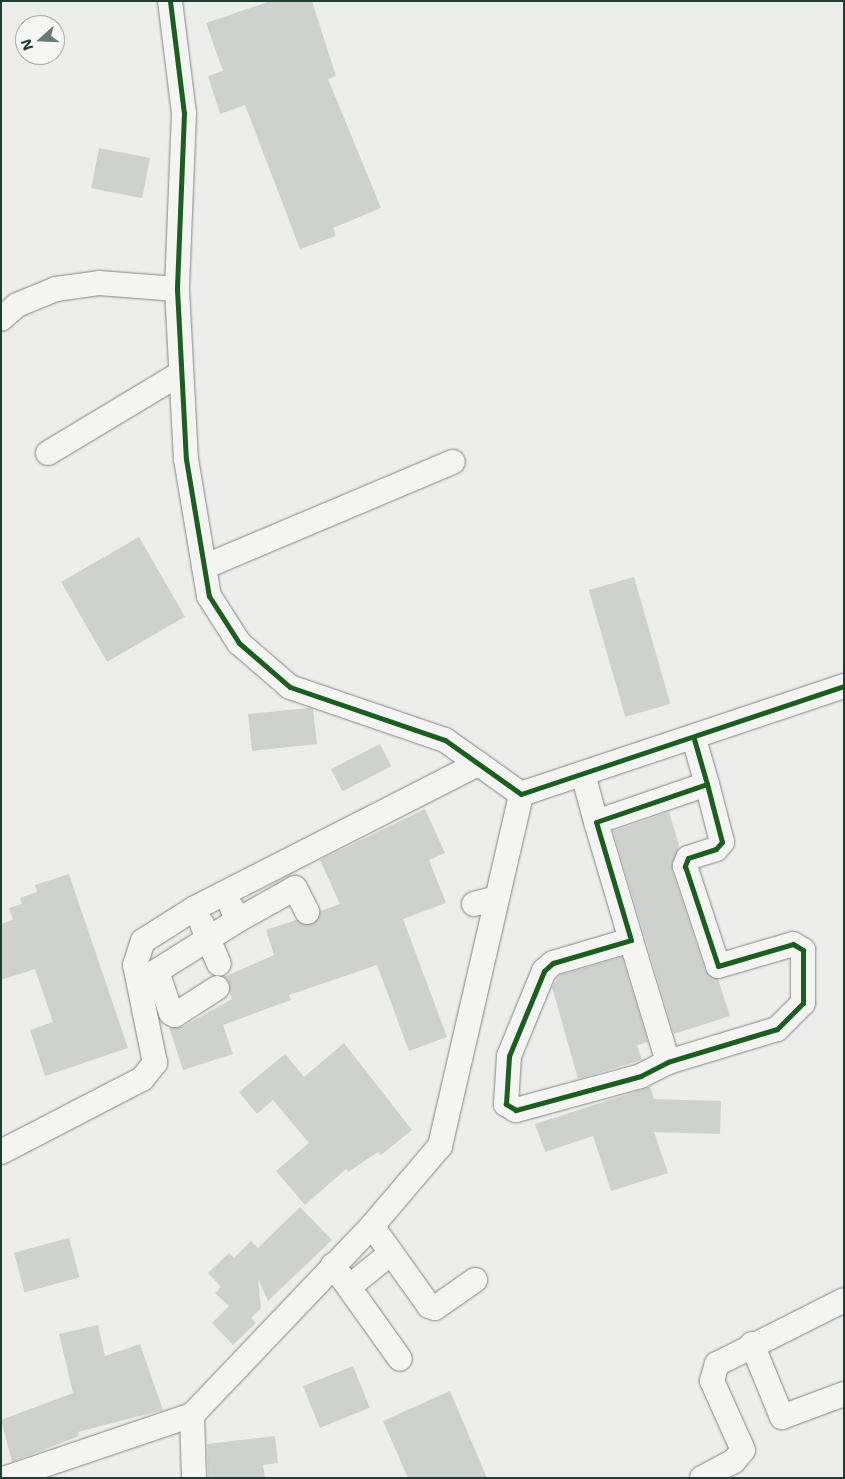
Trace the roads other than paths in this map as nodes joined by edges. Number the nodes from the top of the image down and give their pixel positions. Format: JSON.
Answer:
{"nodes":[{"id":1,"x":170,"y":1,"type":"edge"},
{"id":2,"x":177,"y":289,"type":"junction"},
{"id":3,"x":1,"y":319,"type":"edge"},
{"id":4,"x":181,"y":372,"type":"junction"},
{"id":5,"x":48,"y":453,"type":"dead end"},
{"id":6,"x":454,"y":462,"type":"dead end"},
{"id":7,"x":204,"y":567,"type":"junction"},
{"id":8,"x":844,"y":686,"type":"edge"},
{"id":9,"x":694,"y":739,"type":"junction"},
{"id":10,"x":478,"y":764,"type":"junction"},
{"id":11,"x":583,"y":774,"type":"junction"},
{"id":12,"x":707,"y":784,"type":"junction"},
{"id":13,"x":521,"y":794,"type":"junction"},
{"id":14,"x":596,"y":822,"type":"junction"},
{"id":15,"x":224,"y":893,"type":"junction"},
{"id":16,"x":496,"y":898,"type":"junction"},
{"id":17,"x":474,"y":904,"type":"dead end"},
{"id":18,"x":195,"y":908,"type":"junction"},
{"id":19,"x":307,"y":912,"type":"dead end"},
{"id":20,"x":238,"y":920,"type":"junction"},
{"id":21,"x":166,"y":926,"type":"junction"},
{"id":22,"x":208,"y":937,"type":"junction"},
{"id":23,"x":630,"y":937,"type":"junction"},
{"id":24,"x":180,"y":954,"type":"junction"},
{"id":25,"x":219,"y":964,"type":"dead end"},
{"id":26,"x":216,"y":988,"type":"dead end"},
{"id":27,"x":668,"y":1062,"type":"junction"},
{"id":28,"x":1,"y":1152,"type":"edge"},
{"id":29,"x":372,"y":1226,"type":"junction"},
{"id":30,"x":391,"y":1253,"type":"junction"},
{"id":31,"x":333,"y":1265,"type":"junction"},
{"id":32,"x":475,"y":1280,"type":"dead end"},
{"id":33,"x":348,"y":1287,"type":"junction"},
{"id":34,"x":844,"y":1300,"type":"edge"},
{"id":35,"x":752,"y":1344,"type":"junction"},
{"id":36,"x":400,"y":1359,"type":"dead end"},
{"id":37,"x":844,"y":1394,"type":"edge"},
{"id":38,"x":192,"y":1415,"type":"junction"},
{"id":39,"x":6,"y":1478,"type":"edge"},
{"id":40,"x":194,"y":1478,"type":"edge"},
{"id":41,"x":702,"y":1478,"type":"edge"}],
"edges":[{"from":1,"to":2,"type":"street"},
{"from":2,"to":3,"type":"street"},
{"from":2,"to":4,"type":"street"},
{"from":4,"to":5,"type":"street"},
{"from":4,"to":7,"type":"street"},
{"from":6,"to":7,"type":"street"},
{"from":7,"to":10,"type":"street"},
{"from":8,"to":9,"type":"street"},
{"from":9,"to":11,"type":"street"},
{"from":9,"to":12,"type":"street"},
{"from":10,"to":13,"type":"street"},
{"from":10,"to":15,"type":"street"},
{"from":11,"to":13,"type":"street"},
{"from":11,"to":14,"type":"street"},
{"from":12,"to":14,"type":"street"},
{"from":12,"to":27,"type":"street"},
{"from":13,"to":16,"type":"street"},
{"from":14,"to":23,"type":"street"},
{"from":15,"to":18,"type":"street"},
{"from":15,"to":20,"type":"street"},
{"from":16,"to":17,"type":"street"},
{"from":16,"to":29,"type":"street"},
{"from":18,"to":21,"type":"street"},
{"from":18,"to":22,"type":"street"},
{"from":19,"to":20,"type":"street"},
{"from":20,"to":22,"type":"street"},
{"from":21,"to":24,"type":"street"},
{"from":21,"to":28,"type":"street"},
{"from":22,"to":24,"type":"street"},
{"from":22,"to":25,"type":"street"},
{"from":23,"to":27,"type":"street"},
{"from":23,"to":27,"type":"street"},
{"from":24,"to":26,"type":"street"},
{"from":29,"to":30,"type":"street"},
{"from":29,"to":31,"type":"street"},
{"from":30,"to":32,"type":"street"},
{"from":30,"to":33,"type":"street"},
{"from":31,"to":33,"type":"street"},
{"from":31,"to":38,"type":"street"},
{"from":33,"to":36,"type":"street"},
{"from":34,"to":35,"type":"street"},
{"from":35,"to":37,"type":"street"},
{"from":35,"to":41,"type":"street"},
{"from":38,"to":39,"type":"street"},
{"from":38,"to":40,"type":"street"}]}
